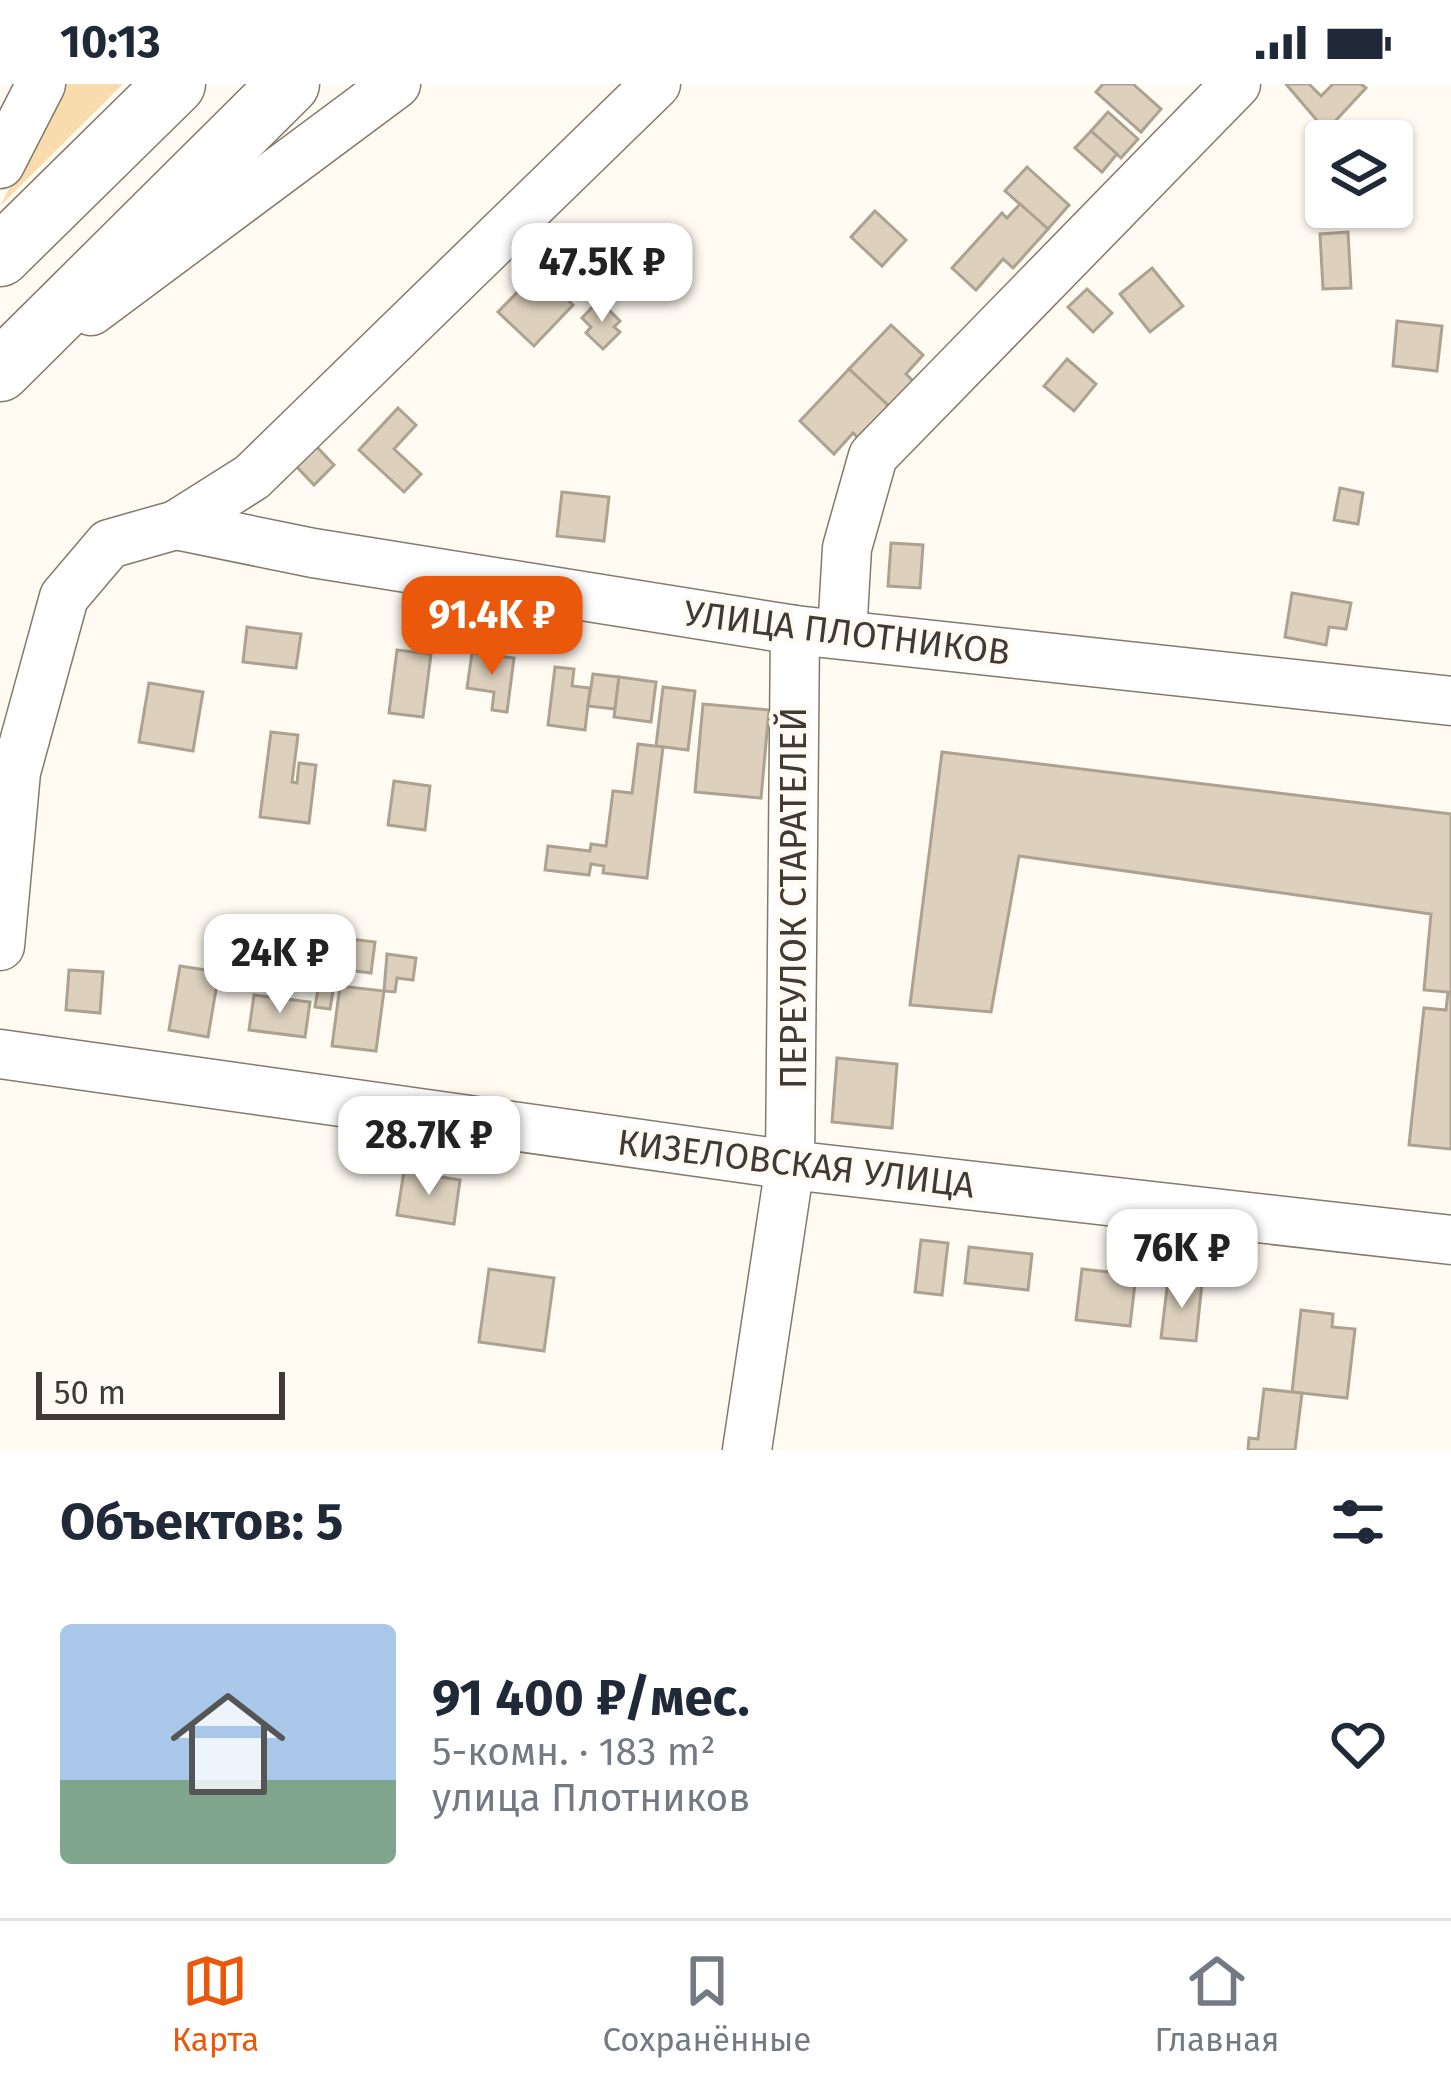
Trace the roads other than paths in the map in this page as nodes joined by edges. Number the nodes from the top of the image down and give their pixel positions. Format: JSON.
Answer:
{"nodes":[{"id":1,"x":41,"y":84,"type":"edge"},
{"id":2,"x":175,"y":84,"type":"edge"},
{"id":3,"x":289,"y":84,"type":"edge"},
{"id":4,"x":396,"y":84,"type":"edge"},
{"id":5,"x":656,"y":84,"type":"edge"},
{"id":6,"x":1236,"y":84,"type":"edge"},
{"id":7,"x":0,"y":164,"type":"edge"},
{"id":8,"x":0,"y":256,"type":"edge"},
{"id":9,"x":0,"y":374,"type":"edge"},
{"id":10,"x":252,"y":477,"type":"junction"},
{"id":11,"x":176,"y":525,"type":"junction"},
{"id":12,"x":313,"y":553,"type":"junction"},
{"id":13,"x":818,"y":632,"type":"junction"},
{"id":14,"x":1451,"y":701,"type":"edge"},
{"id":15,"x":8,"y":771,"type":"edge"},
{"id":16,"x":0,"y":946,"type":"edge"},
{"id":17,"x":0,"y":1054,"type":"edge"},
{"id":18,"x":790,"y":1165,"type":"junction"},
{"id":19,"x":1451,"y":1240,"type":"edge"},
{"id":20,"x":747,"y":1450,"type":"edge"}],
"edges":[{"from":1,"to":7,"type":"street"},
{"from":2,"to":8,"type":"main road"},
{"from":3,"to":9,"type":"main road"},
{"from":4,"to":9,"type":"street"},
{"from":5,"to":10,"type":"street"},
{"from":6,"to":13,"type":"street","name":"ПЕРЕУЛОК СТАРАТЕЛЕЙ"},
{"from":10,"to":11,"type":"street"},
{"from":10,"to":12,"type":"street"},
{"from":11,"to":12,"type":"street","name":"УЛИЦА ПЛОТНИКОВ"},
{"from":11,"to":15,"type":"street"},
{"from":12,"to":13,"type":"street","name":"УЛИЦА ПЛОТНИКОВ"},
{"from":13,"to":14,"type":"street","name":"УЛИЦА ПЛОТНИКОВ"},
{"from":13,"to":18,"type":"street","name":"ПЕРЕУЛОК СТАРАТЕЛЕЙ"},
{"from":15,"to":16,"type":"street"},
{"from":17,"to":18,"type":"street","name":"КИЗЕЛОВСКАЯ УЛИЦА"},
{"from":18,"to":19,"type":"street","name":"КИЗЕЛОВСКАЯ УЛИЦА"},
{"from":18,"to":20,"type":"street","name":"ПЕРЕУЛОК СТАРАТЕЛЕЙ"}]}
